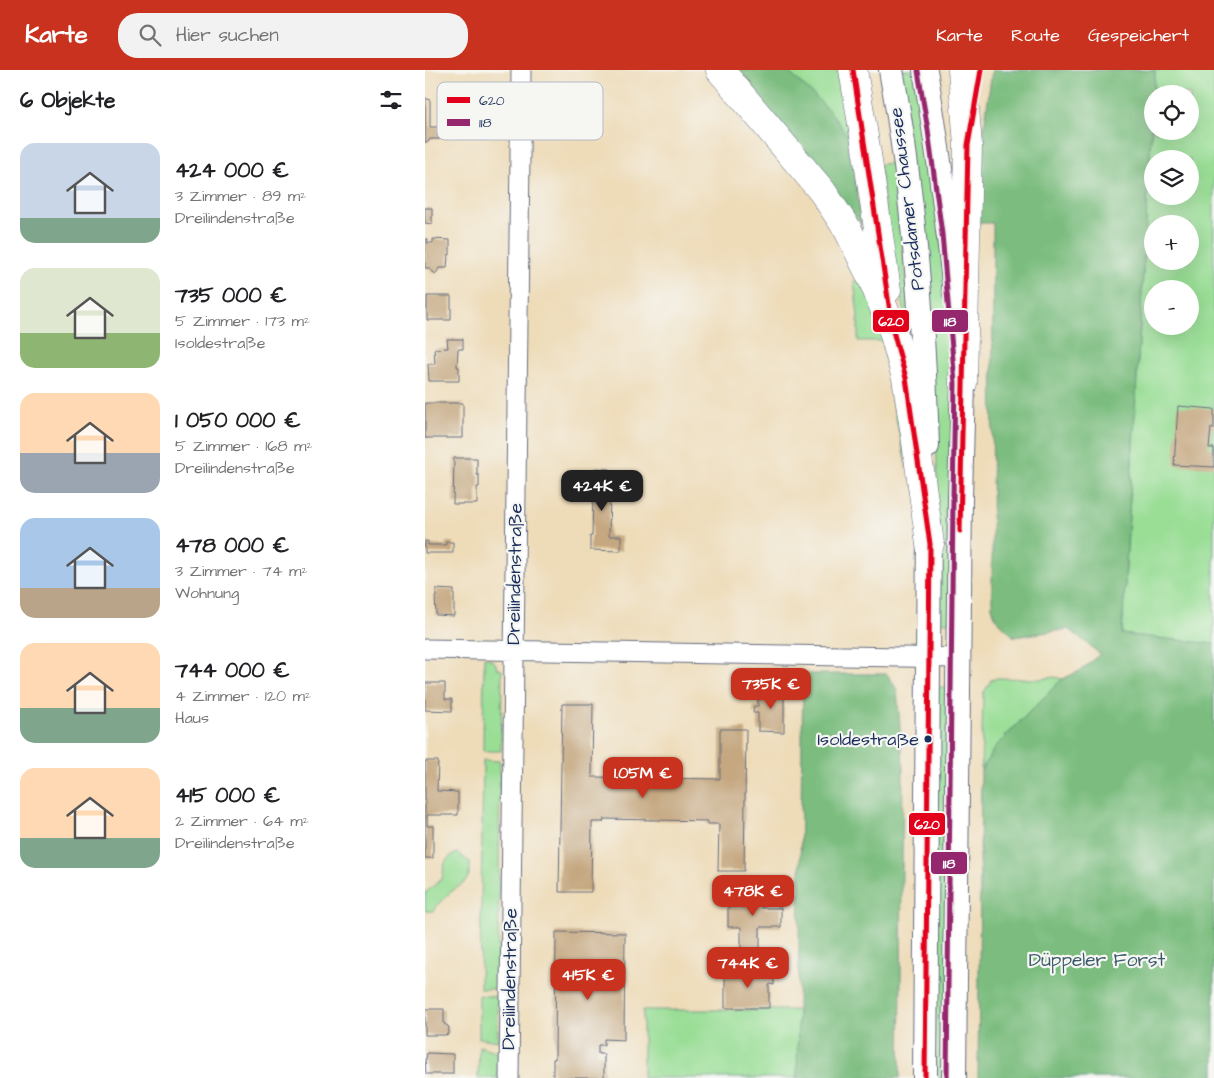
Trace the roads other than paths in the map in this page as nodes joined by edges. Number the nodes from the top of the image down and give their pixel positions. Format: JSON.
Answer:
{"nodes":[{"id":1,"x":720,"y":70,"type":"edge"},
{"id":2,"x":853,"y":70,"type":"edge"},
{"id":3,"x":891,"y":70,"type":"edge"},
{"id":4,"x":925,"y":70,"type":"edge"},
{"id":5,"x":963,"y":70,"type":"edge"},
{"id":6,"x":981,"y":70,"type":"edge"},
{"id":7,"x":520,"y":140,"type":"edge"},
{"id":8,"x":968,"y":145,"type":"junction"},
{"id":9,"x":893,"y":331,"type":"junction"},
{"id":10,"x":963,"y":383,"type":"junction"},
{"id":11,"x":930,"y":544,"type":"junction"},
{"id":12,"x":425,"y":649,"type":"edge"},
{"id":13,"x":514,"y":650,"type":"junction"},
{"id":14,"x":928,"y":657,"type":"junction"},
{"id":15,"x":959,"y":658,"type":"junction"},
{"id":16,"x":509,"y":1078,"type":"edge"},
{"id":17,"x":925,"y":1078,"type":"edge"},
{"id":18,"x":954,"y":1078,"type":"edge"}],
"edges":[{"from":1,"to":9,"type":"highway"},
{"from":2,"to":9,"type":"highway"},
{"from":3,"to":11,"type":"main road","name":"Potsdamer Chaussee"},
{"from":4,"to":10,"type":"main road","name":"Potsdamer Chaussee"},
{"from":5,"to":8,"type":"highway"},
{"from":6,"to":8,"type":"highway"},
{"from":7,"to":13,"type":"street","name":"Dreilindenstraße"},
{"from":8,"to":10,"type":"highway"},
{"from":9,"to":11,"type":"highway"},
{"from":10,"to":15,"type":"main road","name":"Potsdamer Chaussee"},
{"from":11,"to":14,"type":"main road","name":"Potsdamer Chaussee"},
{"from":12,"to":13,"type":"street"},
{"from":13,"to":14,"type":"street"},
{"from":13,"to":16,"type":"street","name":"Dreilindenstraße"},
{"from":14,"to":15,"type":"street"},
{"from":14,"to":17,"type":"main road","name":"Potsdamer Chaussee"},
{"from":15,"to":18,"type":"main road","name":"Potsdamer Chaussee"}]}
